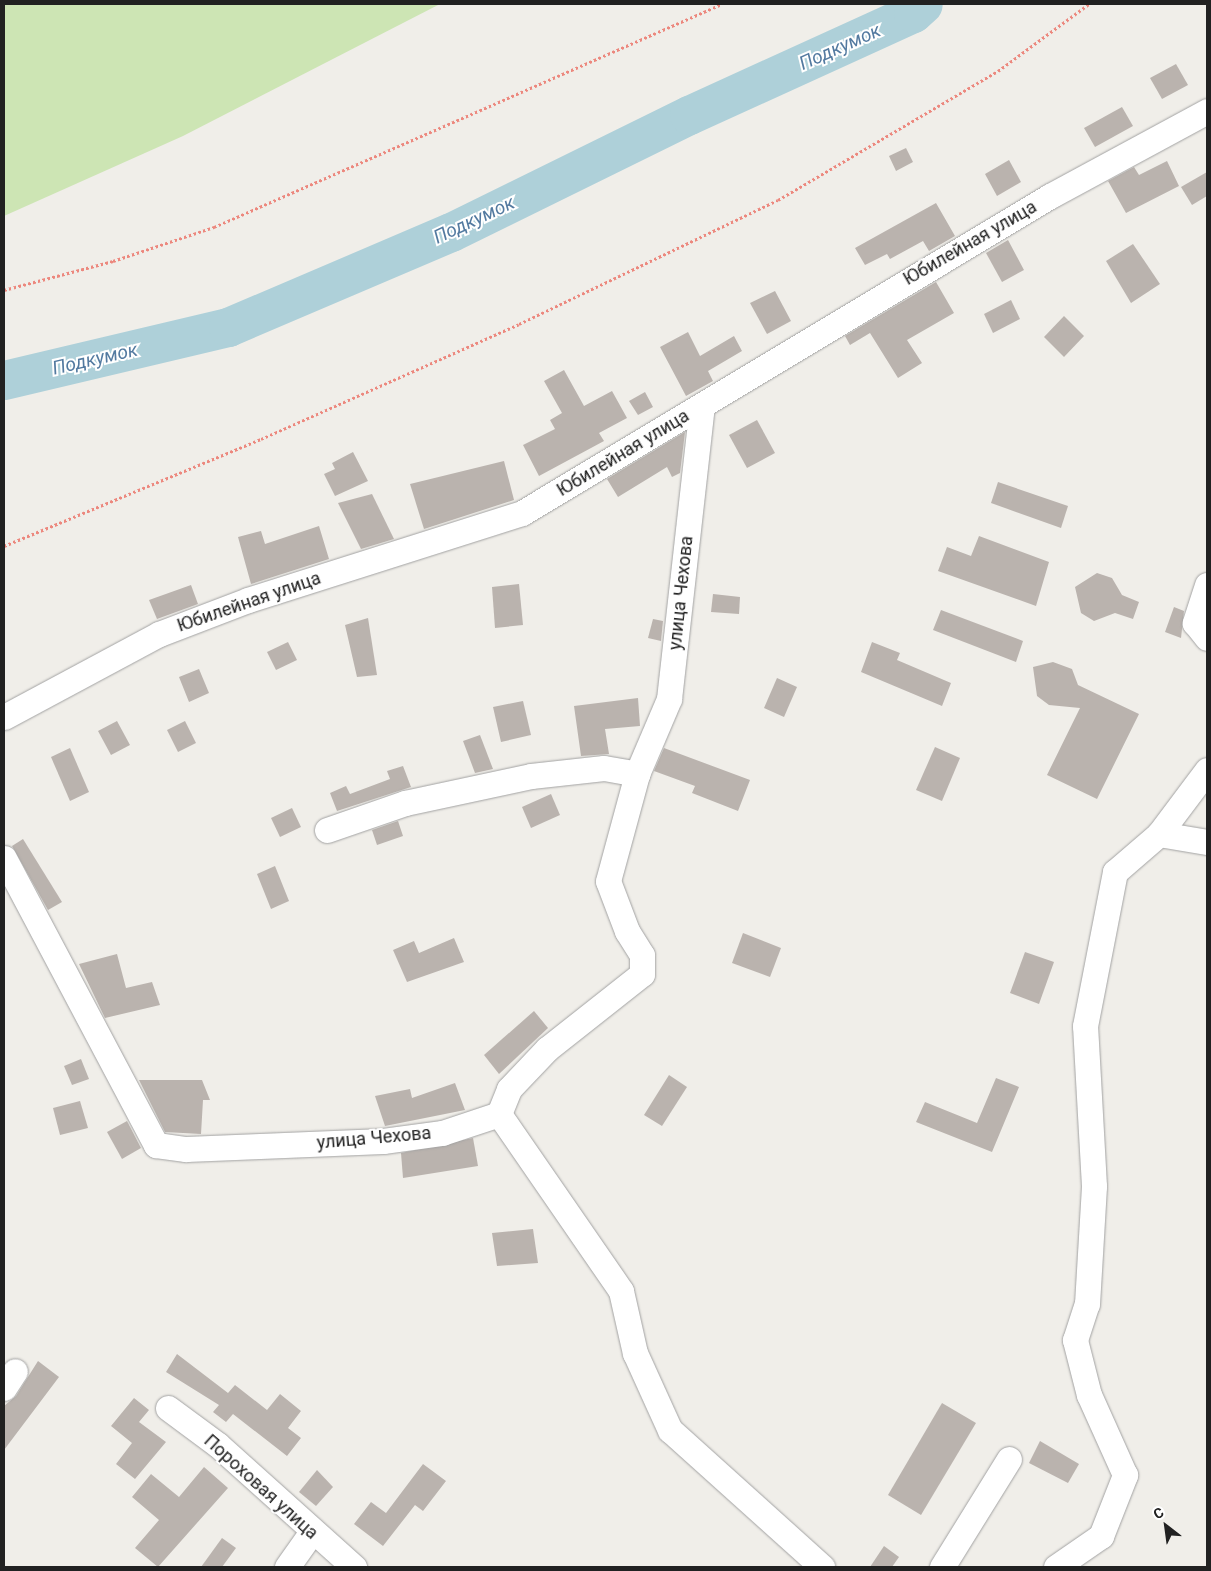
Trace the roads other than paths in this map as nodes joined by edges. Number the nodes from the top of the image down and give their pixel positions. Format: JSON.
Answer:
{"nodes":[{"id":1,"x":1207,"y":111,"type":"edge"},
{"id":2,"x":702,"y":406,"type":"junction"},
{"id":3,"x":1207,"y":585,"type":"edge"},
{"id":4,"x":1207,"y":638,"type":"edge"},
{"id":5,"x":4,"y":717,"type":"edge"},
{"id":6,"x":1207,"y":770,"type":"edge"},
{"id":7,"x":637,"y":774,"type":"junction"},
{"id":8,"x":327,"y":830,"type":"dead end"},
{"id":9,"x":1159,"y":834,"type":"junction"},
{"id":10,"x":1207,"y":842,"type":"edge"},
{"id":11,"x":4,"y":858,"type":"edge"},
{"id":12,"x":499,"y":1114,"type":"junction"},
{"id":13,"x":168,"y":1408,"type":"dead end"},
{"id":14,"x":1009,"y":1459,"type":"dead end"},
{"id":15,"x":311,"y":1533,"type":"junction"},
{"id":16,"x":287,"y":1567,"type":"edge"},
{"id":17,"x":354,"y":1567,"type":"edge"},
{"id":18,"x":822,"y":1567,"type":"edge"},
{"id":19,"x":942,"y":1567,"type":"edge"},
{"id":20,"x":1056,"y":1567,"type":"edge"}],
"edges":[{"from":1,"to":2,"type":"street","name":"Юбилейная улица"},
{"from":2,"to":5,"type":"street","name":"Юбилейная улица"},
{"from":2,"to":7,"type":"street","name":"улица Чехова"},
{"from":3,"to":4,"type":"street"},
{"from":6,"to":9,"type":"street"},
{"from":7,"to":8,"type":"street"},
{"from":7,"to":12,"type":"street","name":"улица Чехова"},
{"from":9,"to":10,"type":"street"},
{"from":9,"to":20,"type":"street"},
{"from":11,"to":12,"type":"street","name":"улица Чехова"},
{"from":12,"to":18,"type":"street"},
{"from":13,"to":15,"type":"street","name":"Пороховая улица"},
{"from":14,"to":19,"type":"street"},
{"from":15,"to":16,"type":"street"},
{"from":15,"to":17,"type":"street","name":"Пороховая улица"}]}
